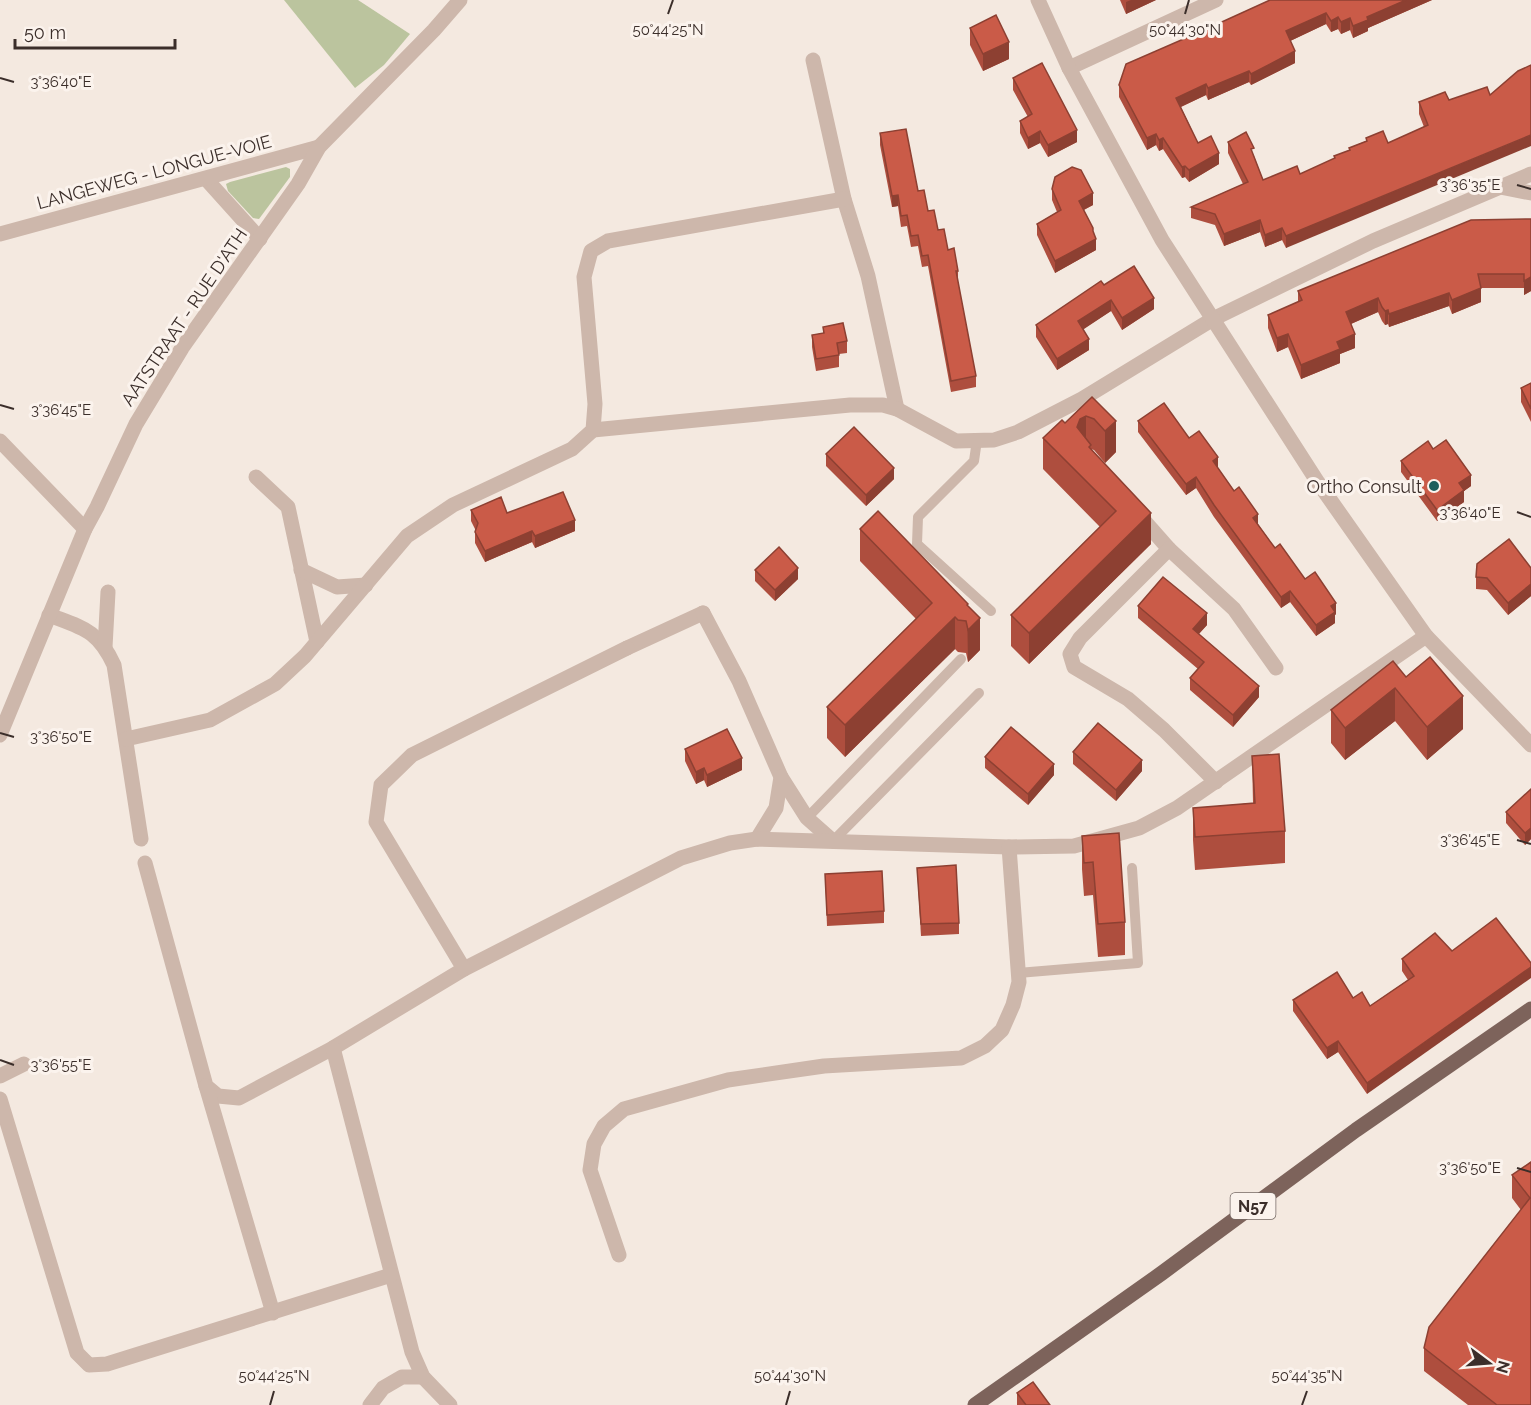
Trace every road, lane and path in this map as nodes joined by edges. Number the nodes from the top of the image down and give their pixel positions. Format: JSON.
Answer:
{"nodes":[{"id":1,"x":460,"y":0,"type":"edge"},
{"id":2,"x":1038,"y":0,"type":"edge"},
{"id":3,"x":1216,"y":0,"type":"edge"},
{"id":4,"x":813,"y":60,"type":"dead end"},
{"id":5,"x":1069,"y":68,"type":"junction"},
{"id":6,"x":319,"y":147,"type":"junction"},
{"id":7,"x":1531,"y":174,"type":"edge"},
{"id":8,"x":206,"y":179,"type":"junction"},
{"id":9,"x":1500,"y":187,"type":"junction"},
{"id":10,"x":1531,"y":193,"type":"edge"},
{"id":11,"x":844,"y":199,"type":"junction"},
{"id":12,"x":0,"y":234,"type":"edge"},
{"id":13,"x":260,"y":239,"type":"junction"},
{"id":14,"x":1213,"y":319,"type":"junction"},
{"id":15,"x":897,"y":409,"type":"junction"},
{"id":16,"x":593,"y":430,"type":"junction"},
{"id":17,"x":977,"y":440,"type":"junction"},
{"id":18,"x":0,"y":441,"type":"edge"},
{"id":19,"x":256,"y":477,"type":"dead end"},
{"id":20,"x":1132,"y":507,"type":"edge"},
{"id":21,"x":85,"y":529,"type":"junction"},
{"id":22,"x":1169,"y":549,"type":"junction"},
{"id":23,"x":301,"y":570,"type":"junction"},
{"id":24,"x":366,"y":585,"type":"junction"},
{"id":25,"x":108,"y":592,"type":"dead end"},
{"id":26,"x":990,"y":611,"type":"dead end"},
{"id":27,"x":49,"y":615,"type":"junction"},
{"id":28,"x":1426,"y":636,"type":"junction"},
{"id":29,"x":317,"y":642,"type":"junction"},
{"id":30,"x":105,"y":646,"type":"junction"},
{"id":31,"x":961,"y":659,"type":"dead end"},
{"id":32,"x":1276,"y":668,"type":"dead end"},
{"id":33,"x":979,"y":693,"type":"dead end"},
{"id":34,"x":0,"y":735,"type":"edge"},
{"id":35,"x":126,"y":739,"type":"junction"},
{"id":36,"x":1531,"y":745,"type":"edge"},
{"id":37,"x":782,"y":777,"type":"junction"},
{"id":38,"x":1216,"y":782,"type":"junction"},
{"id":39,"x":807,"y":818,"type":"junction"},
{"id":40,"x":757,"y":839,"type":"junction"},
{"id":41,"x":141,"y":840,"type":"dead end"},
{"id":42,"x":833,"y":841,"type":"junction"},
{"id":43,"x":1009,"y":847,"type":"junction"},
{"id":44,"x":145,"y":863,"type":"dead end"},
{"id":45,"x":1132,"y":868,"type":"dead end"},
{"id":46,"x":464,"y":969,"type":"junction"},
{"id":47,"x":1018,"y":973,"type":"junction"},
{"id":48,"x":1531,"y":1009,"type":"edge"},
{"id":49,"x":333,"y":1048,"type":"junction"},
{"id":50,"x":24,"y":1064,"type":"dead end"},
{"id":51,"x":0,"y":1076,"type":"edge"},
{"id":52,"x":206,"y":1086,"type":"junction"},
{"id":53,"x":0,"y":1099,"type":"edge"},
{"id":54,"x":619,"y":1255,"type":"dead end"},
{"id":55,"x":391,"y":1275,"type":"junction"},
{"id":56,"x":273,"y":1313,"type":"junction"},
{"id":57,"x":423,"y":1377,"type":"junction"},
{"id":58,"x":991,"y":1400,"type":"edge"},
{"id":59,"x":370,"y":1405,"type":"edge"},
{"id":60,"x":450,"y":1405,"type":"edge"},
{"id":61,"x":975,"y":1405,"type":"edge"}],
"edges":[{"from":1,"to":6,"type":"street","name":"AATSTRAAT - RUE D'ATH"},
{"from":2,"to":5,"type":"street"},
{"from":3,"to":5,"type":"street"},
{"from":4,"to":11,"type":"street"},
{"from":5,"to":14,"type":"street"},
{"from":6,"to":8,"type":"street","name":"LANGEWEG - LONGUE-VOIE"},
{"from":6,"to":13,"type":"street","name":"AATSTRAAT - RUE D'ATH"},
{"from":7,"to":9,"type":"street"},
{"from":8,"to":12,"type":"street","name":"LANGEWEG - LONGUE-VOIE"},
{"from":8,"to":13,"type":"street"},
{"from":9,"to":10,"type":"street"},
{"from":9,"to":14,"type":"street"},
{"from":11,"to":15,"type":"street"},
{"from":11,"to":16,"type":"street"},
{"from":13,"to":21,"type":"street","name":"AATSTRAAT - RUE D'ATH"},
{"from":14,"to":17,"type":"street"},
{"from":14,"to":28,"type":"street"},
{"from":15,"to":16,"type":"street"},
{"from":15,"to":17,"type":"street"},
{"from":16,"to":24,"type":"street"},
{"from":17,"to":26,"type":"lane"},
{"from":18,"to":21,"type":"street"},
{"from":19,"to":23,"type":"street"},
{"from":20,"to":22,"type":"street"},
{"from":21,"to":27,"type":"street","name":"AATSTRAAT - RUE D'ATH"},
{"from":22,"to":32,"type":"street"},
{"from":22,"to":38,"type":"street"},
{"from":23,"to":24,"type":"street"},
{"from":23,"to":29,"type":"street"},
{"from":24,"to":29,"type":"street"},
{"from":25,"to":30,"type":"street"},
{"from":27,"to":30,"type":"street"},
{"from":27,"to":34,"type":"street","name":"AATSTRAAT - RUE D'ATH"},
{"from":28,"to":36,"type":"street"},
{"from":28,"to":38,"type":"street"},
{"from":29,"to":35,"type":"street"},
{"from":30,"to":35,"type":"street"},
{"from":31,"to":39,"type":"lane"},
{"from":33,"to":42,"type":"lane"},
{"from":35,"to":41,"type":"street"},
{"from":37,"to":39,"type":"street"},
{"from":37,"to":40,"type":"street"},
{"from":37,"to":46,"type":"street"},
{"from":38,"to":43,"type":"street"},
{"from":39,"to":42,"type":"street"},
{"from":40,"to":42,"type":"street"},
{"from":40,"to":46,"type":"street"},
{"from":42,"to":43,"type":"street"},
{"from":43,"to":47,"type":"street"},
{"from":44,"to":52,"type":"street"},
{"from":45,"to":47,"type":"lane"},
{"from":46,"to":49,"type":"street"},
{"from":47,"to":54,"type":"street"},
{"from":48,"to":58,"type":"main road","number":"N57"},
{"from":49,"to":52,"type":"street"},
{"from":49,"to":55,"type":"street"},
{"from":50,"to":51,"type":"street"},
{"from":52,"to":56,"type":"street"},
{"from":53,"to":56,"type":"street"},
{"from":55,"to":56,"type":"street"},
{"from":55,"to":57,"type":"street"},
{"from":57,"to":59,"type":"street"},
{"from":57,"to":60,"type":"street"},
{"from":58,"to":61,"type":"main road","number":"N57"}]}
